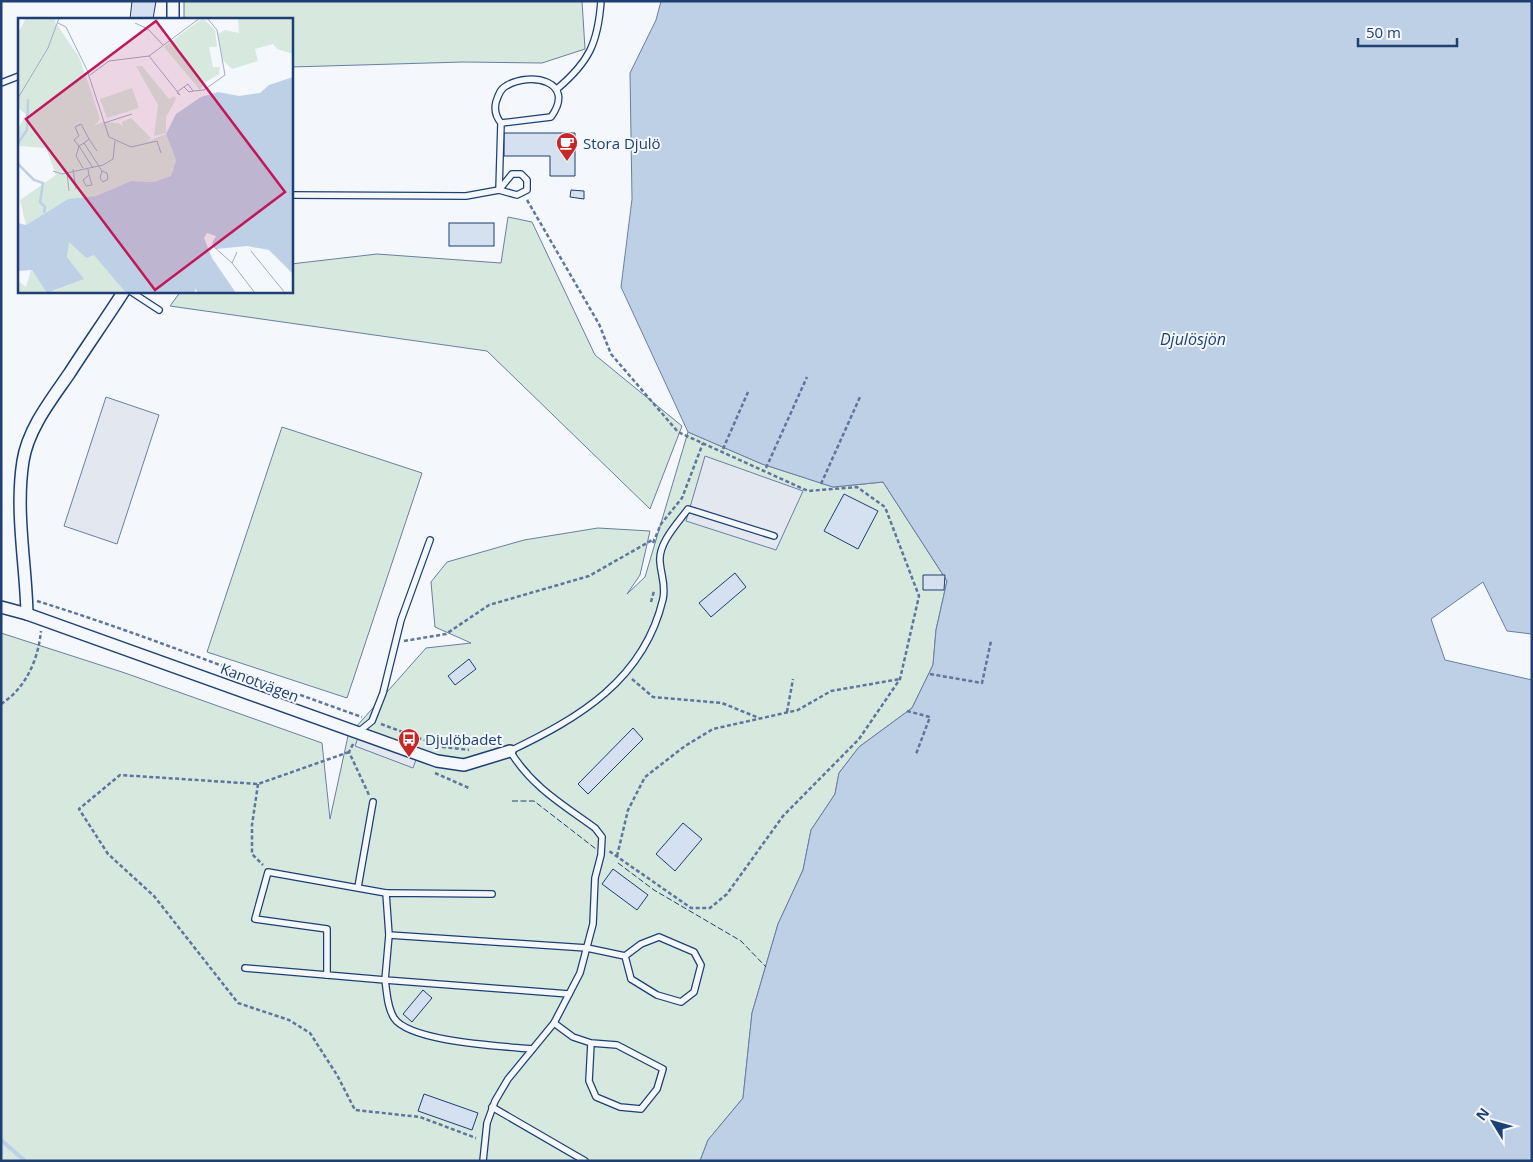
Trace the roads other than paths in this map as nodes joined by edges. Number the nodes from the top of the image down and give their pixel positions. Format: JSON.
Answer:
{"nodes":[{"id":1,"x":173,"y":1,"type":"edge"},
{"id":2,"x":601,"y":1,"type":"edge"},
{"id":3,"x":173,"y":18,"type":"edge"},
{"id":4,"x":18,"y":76,"type":"edge"},
{"id":5,"x":1,"y":83,"type":"edge"},
{"id":6,"x":557,"y":89,"type":"junction"},
{"id":7,"x":501,"y":123,"type":"junction"},
{"id":8,"x":499,"y":190,"type":"junction"},
{"id":9,"x":292,"y":195,"type":"edge"},
{"id":10,"x":123,"y":292,"type":"edge"},
{"id":11,"x":132,"y":292,"type":"edge"},
{"id":12,"x":160,"y":310,"type":"dead end"},
{"id":13,"x":774,"y":536,"type":"dead end"},
{"id":14,"x":430,"y":540,"type":"dead end"},
{"id":15,"x":1,"y":607,"type":"edge"},
{"id":16,"x":27,"y":614,"type":"junction"},
{"id":17,"x":358,"y":733,"type":"junction"},
{"id":18,"x":510,"y":751,"type":"junction"},
{"id":19,"x":373,"y":802,"type":"road end"},
{"id":20,"x":358,"y":887,"type":"junction"},
{"id":21,"x":386,"y":893,"type":"junction"},
{"id":22,"x":492,"y":894,"type":"dead end"},
{"id":23,"x":389,"y":935,"type":"junction"},
{"id":24,"x":587,"y":948,"type":"junction"},
{"id":25,"x":625,"y":956,"type":"junction"},
{"id":26,"x":245,"y":968,"type":"dead end"},
{"id":27,"x":327,"y":975,"type":"junction"},
{"id":28,"x":385,"y":980,"type":"junction"},
{"id":29,"x":569,"y":994,"type":"junction"},
{"id":30,"x":554,"y":1023,"type":"junction"},
{"id":31,"x":592,"y":1043,"type":"junction"},
{"id":32,"x":532,"y":1049,"type":"junction"},
{"id":33,"x":492,"y":1107,"type":"junction"},
{"id":34,"x":484,"y":1160,"type":"edge"},
{"id":35,"x":585,"y":1161,"type":"edge"}],
"edges":[{"from":1,"to":3,"type":"street"},
{"from":2,"to":6,"type":"lane"},
{"from":4,"to":5,"type":"lane"},
{"from":6,"to":7,"type":"lane"},
{"from":6,"to":7,"type":"lane"},
{"from":7,"to":8,"type":"lane"},
{"from":8,"to":8,"type":"lane"},
{"from":8,"to":9,"type":"lane"},
{"from":10,"to":16,"type":"street"},
{"from":11,"to":12,"type":"lane"},
{"from":13,"to":18,"type":"lane"},
{"from":14,"to":17,"type":"lane"},
{"from":15,"to":16,"type":"street","name":"Kanotvägen"},
{"from":16,"to":17,"type":"street","name":"Kanotvägen"},
{"from":17,"to":18,"type":"street","name":"Kanotvägen"},
{"from":18,"to":24,"type":"lane"},
{"from":19,"to":20,"type":"lane"},
{"from":20,"to":21,"type":"lane"},
{"from":20,"to":27,"type":"lane"},
{"from":21,"to":22,"type":"lane"},
{"from":21,"to":23,"type":"lane"},
{"from":23,"to":24,"type":"lane"},
{"from":23,"to":28,"type":"lane"},
{"from":24,"to":25,"type":"lane"},
{"from":24,"to":29,"type":"lane"},
{"from":25,"to":25,"type":"lane"},
{"from":26,"to":27,"type":"lane"},
{"from":27,"to":28,"type":"lane"},
{"from":28,"to":29,"type":"lane"},
{"from":28,"to":32,"type":"lane"},
{"from":29,"to":30,"type":"lane"},
{"from":30,"to":31,"type":"lane"},
{"from":30,"to":32,"type":"lane"},
{"from":31,"to":31,"type":"lane"},
{"from":32,"to":33,"type":"lane"},
{"from":33,"to":34,"type":"lane"},
{"from":33,"to":35,"type":"lane"}]}
